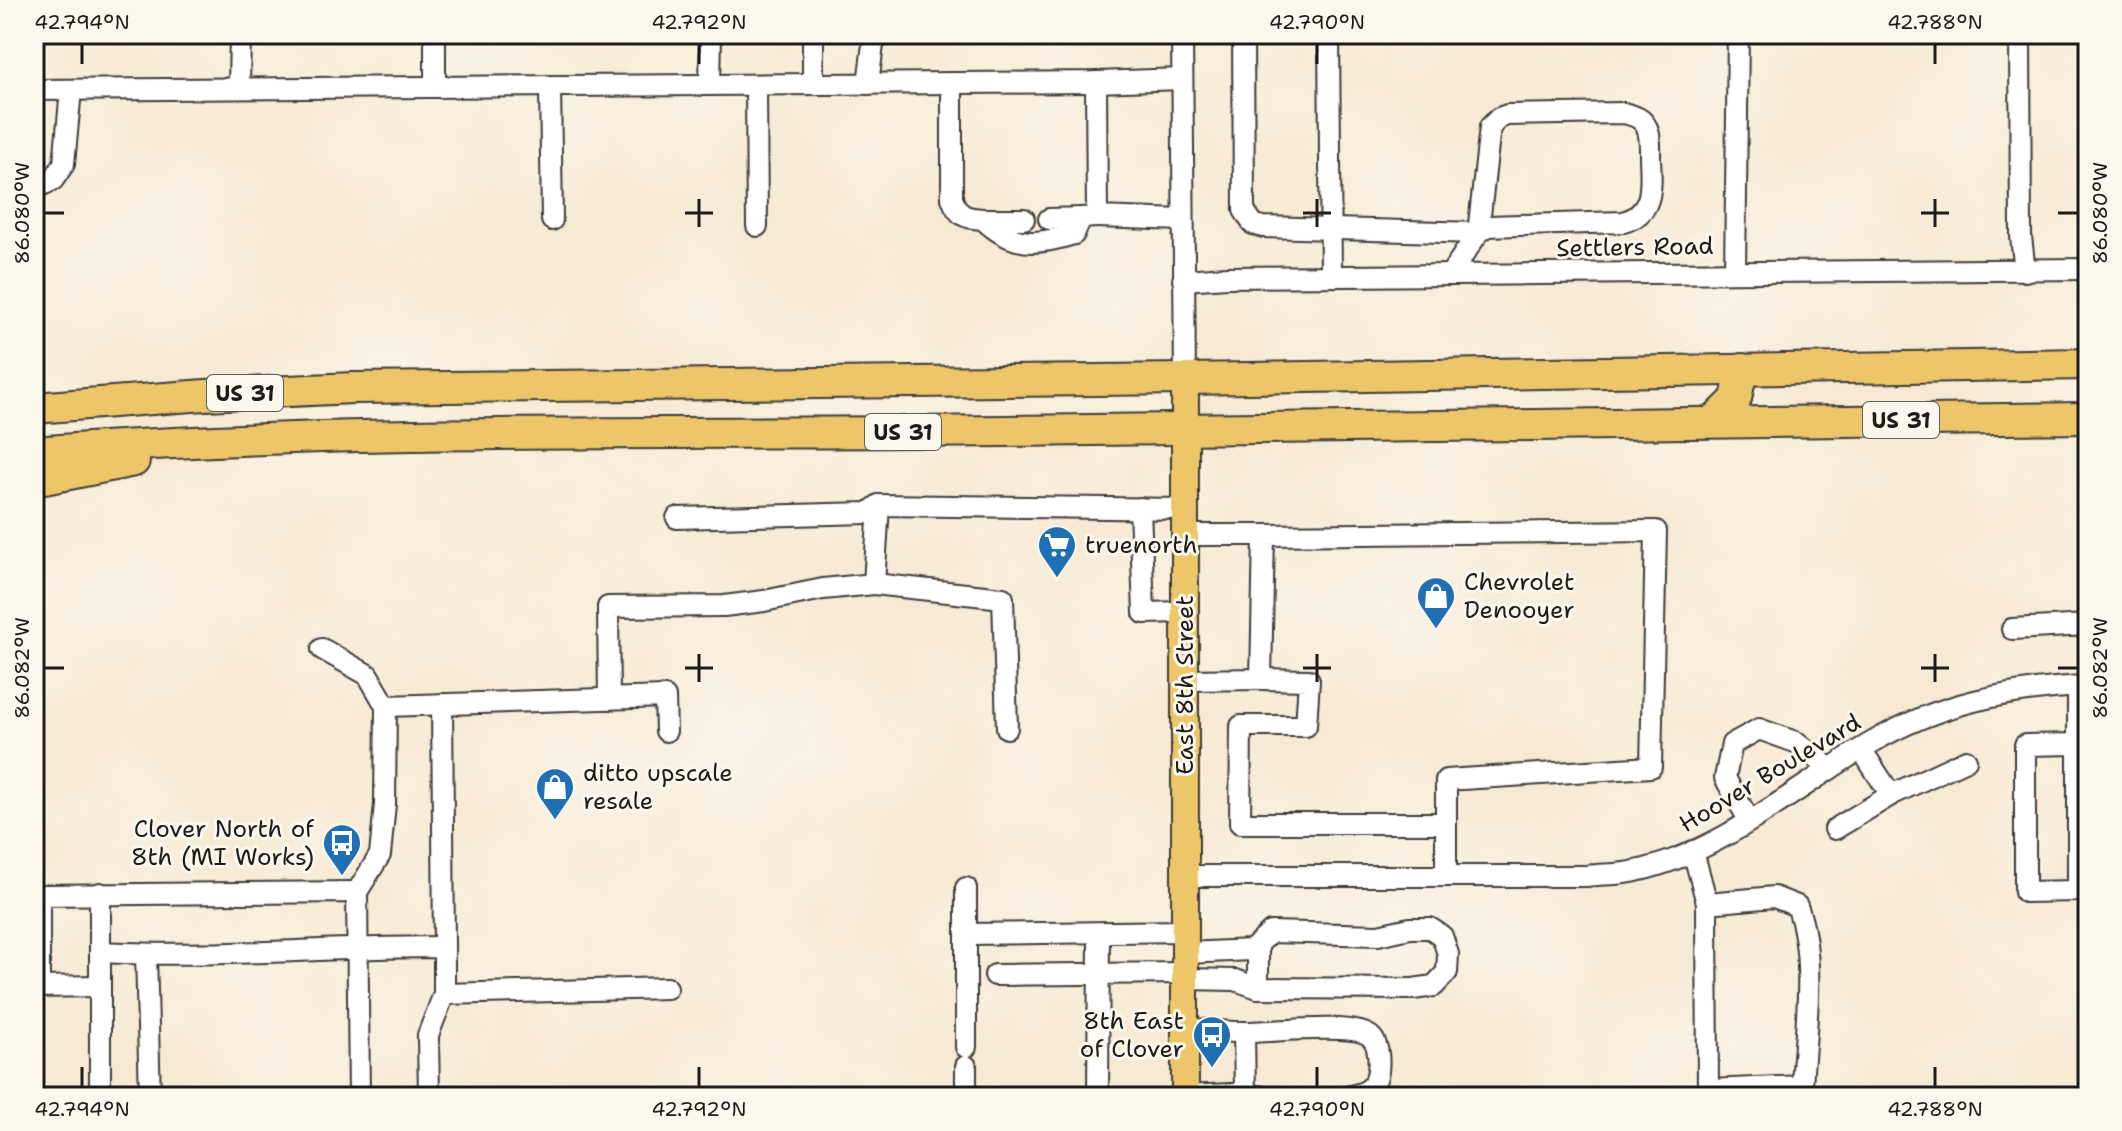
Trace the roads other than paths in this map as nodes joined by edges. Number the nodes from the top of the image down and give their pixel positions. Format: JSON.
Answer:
{"nodes":[{"id":1,"x":240,"y":34,"type":"edge"},
{"id":2,"x":435,"y":34,"type":"edge"},
{"id":3,"x":711,"y":34,"type":"edge"},
{"id":4,"x":813,"y":34,"type":"edge"},
{"id":5,"x":881,"y":34,"type":"edge"},
{"id":6,"x":1182,"y":34,"type":"edge"},
{"id":7,"x":1243,"y":34,"type":"edge"},
{"id":8,"x":1329,"y":34,"type":"edge"},
{"id":9,"x":1738,"y":34,"type":"edge"},
{"id":10,"x":2020,"y":34,"type":"edge"},
{"id":11,"x":1182,"y":79,"type":"junction"},
{"id":12,"x":1096,"y":82,"type":"junction"},
{"id":13,"x":952,"y":83,"type":"junction"},
{"id":14,"x":813,"y":84,"type":"junction"},
{"id":15,"x":868,"y":84,"type":"junction"},
{"id":16,"x":710,"y":85,"type":"junction"},
{"id":17,"x":756,"y":85,"type":"junction"},
{"id":18,"x":550,"y":86,"type":"junction"},
{"id":19,"x":435,"y":87,"type":"junction"},
{"id":20,"x":239,"y":88,"type":"junction"},
{"id":21,"x":34,"y":90,"type":"edge"},
{"id":22,"x":71,"y":90,"type":"junction"},
{"id":23,"x":34,"y":189,"type":"edge"},
{"id":24,"x":1089,"y":218,"type":"junction"},
{"id":25,"x":983,"y":219,"type":"junction"},
{"id":26,"x":1024,"y":219,"type":"dead end"},
{"id":27,"x":1049,"y":219,"type":"dead end"},
{"id":28,"x":552,"y":220,"type":"dead end"},
{"id":29,"x":1183,"y":220,"type":"junction"},
{"id":30,"x":757,"y":226,"type":"dead end"},
{"id":31,"x":1330,"y":231,"type":"junction"},
{"id":32,"x":1478,"y":233,"type":"junction"},
{"id":33,"x":2088,"y":269,"type":"edge"},
{"id":34,"x":2025,"y":271,"type":"junction"},
{"id":35,"x":1735,"y":272,"type":"junction"},
{"id":36,"x":1450,"y":275,"type":"junction"},
{"id":37,"x":1331,"y":276,"type":"junction"},
{"id":38,"x":1183,"y":280,"type":"junction"},
{"id":39,"x":2088,"y":364,"type":"edge"},
{"id":40,"x":1742,"y":369,"type":"junction"},
{"id":41,"x":1185,"y":379,"type":"junction"},
{"id":42,"x":890,"y":380,"type":"junction"},
{"id":43,"x":34,"y":389,"type":"edge"},
{"id":44,"x":137,"y":399,"type":"junction"},
{"id":45,"x":34,"y":408,"type":"edge"},
{"id":46,"x":2088,"y":418,"type":"edge"},
{"id":47,"x":1713,"y":422,"type":"junction"},
{"id":48,"x":1185,"y":430,"type":"junction"},
{"id":49,"x":621,"y":434,"type":"junction"},
{"id":50,"x":246,"y":440,"type":"junction"},
{"id":51,"x":34,"y":452,"type":"edge"},
{"id":52,"x":34,"y":481,"type":"edge"},
{"id":53,"x":879,"y":505,"type":"junction"},
{"id":54,"x":1140,"y":508,"type":"junction"},
{"id":55,"x":677,"y":518,"type":"dead end"},
{"id":56,"x":1185,"y":522,"type":"junction"},
{"id":57,"x":1264,"y":535,"type":"junction"},
{"id":58,"x":874,"y":584,"type":"junction"},
{"id":59,"x":1185,"y":612,"type":"junction"},
{"id":60,"x":2088,"y":625,"type":"edge"},
{"id":61,"x":2012,"y":629,"type":"dead end"},
{"id":62,"x":322,"y":649,"type":"dead end"},
{"id":63,"x":1261,"y":679,"type":"junction"},
{"id":64,"x":1185,"y":680,"type":"junction"},
{"id":65,"x":2083,"y":687,"type":"edge"},
{"id":66,"x":609,"y":699,"type":"junction"},
{"id":67,"x":442,"y":704,"type":"junction"},
{"id":68,"x":386,"y":706,"type":"junction"},
{"id":69,"x":1007,"y":728,"type":"dead end"},
{"id":70,"x":666,"y":731,"type":"dead end"},
{"id":71,"x":2078,"y":744,"type":"junction"},
{"id":72,"x":1861,"y":749,"type":"junction"},
{"id":73,"x":1966,"y":760,"type":"dead end"},
{"id":74,"x":1830,"y":769,"type":"junction"},
{"id":75,"x":1891,"y":795,"type":"junction"},
{"id":76,"x":1749,"y":820,"type":"junction"},
{"id":77,"x":1446,"y":823,"type":"junction"},
{"id":78,"x":1835,"y":829,"type":"dead end"},
{"id":79,"x":1693,"y":851,"type":"junction"},
{"id":80,"x":1185,"y":876,"type":"junction"},
{"id":81,"x":1446,"y":876,"type":"junction"},
{"id":82,"x":966,"y":888,"type":"dead end"},
{"id":83,"x":357,"y":892,"type":"junction"},
{"id":84,"x":100,"y":893,"type":"junction"},
{"id":85,"x":1707,"y":903,"type":"junction"},
{"id":86,"x":1099,"y":933,"type":"junction"},
{"id":87,"x":966,"y":934,"type":"junction"},
{"id":88,"x":1258,"y":944,"type":"junction"},
{"id":89,"x":356,"y":947,"type":"junction"},
{"id":90,"x":444,"y":947,"type":"junction"},
{"id":91,"x":100,"y":952,"type":"junction"},
{"id":92,"x":146,"y":955,"type":"junction"},
{"id":93,"x":1185,"y":959,"type":"junction"},
{"id":94,"x":1099,"y":974,"type":"junction"},
{"id":95,"x":995,"y":975,"type":"dead end"},
{"id":96,"x":100,"y":986,"type":"junction"},
{"id":97,"x":36,"y":987,"type":"edge"},
{"id":98,"x":667,"y":988,"type":"dead end"},
{"id":99,"x":1258,"y":988,"type":"junction"},
{"id":100,"x":444,"y":994,"type":"junction"},
{"id":101,"x":1185,"y":1028,"type":"junction"},
{"id":102,"x":1244,"y":1032,"type":"junction"},
{"id":103,"x":1185,"y":1096,"type":"edge"},
{"id":104,"x":1256,"y":1096,"type":"edge"},
{"id":105,"x":100,"y":1097,"type":"edge"},
{"id":106,"x":150,"y":1097,"type":"edge"},
{"id":107,"x":359,"y":1097,"type":"edge"},
{"id":108,"x":429,"y":1097,"type":"edge"},
{"id":109,"x":966,"y":1097,"type":"edge"},
{"id":110,"x":1098,"y":1097,"type":"edge"},
{"id":111,"x":1346,"y":1097,"type":"edge"}],
"edges":[{"from":1,"to":20,"type":"street"},
{"from":2,"to":19,"type":"street"},
{"from":3,"to":16,"type":"street"},
{"from":4,"to":14,"type":"street"},
{"from":5,"to":15,"type":"street"},
{"from":6,"to":11,"type":"street","name":"East 8th Street"},
{"from":7,"to":31,"type":"street"},
{"from":8,"to":31,"type":"street"},
{"from":9,"to":35,"type":"street"},
{"from":10,"to":34,"type":"street"},
{"from":11,"to":12,"type":"street"},
{"from":11,"to":29,"type":"street","name":"East 8th Street"},
{"from":12,"to":13,"type":"street"},
{"from":12,"to":24,"type":"street"},
{"from":13,"to":15,"type":"street"},
{"from":13,"to":25,"type":"street"},
{"from":14,"to":15,"type":"street"},
{"from":14,"to":17,"type":"street"},
{"from":16,"to":17,"type":"street"},
{"from":16,"to":18,"type":"street"},
{"from":17,"to":30,"type":"street"},
{"from":18,"to":19,"type":"street"},
{"from":18,"to":28,"type":"street"},
{"from":19,"to":20,"type":"street"},
{"from":20,"to":22,"type":"street"},
{"from":21,"to":22,"type":"street"},
{"from":22,"to":23,"type":"street"},
{"from":24,"to":25,"type":"street"},
{"from":24,"to":27,"type":"street"},
{"from":24,"to":29,"type":"street"},
{"from":25,"to":26,"type":"street"},
{"from":29,"to":38,"type":"street","name":"East 8th Street"},
{"from":31,"to":32,"type":"street"},
{"from":31,"to":37,"type":"street"},
{"from":32,"to":32,"type":"street"},
{"from":32,"to":36,"type":"street"},
{"from":33,"to":34,"type":"street","name":"Settlers Road"},
{"from":34,"to":35,"type":"street","name":"Settlers Road"},
{"from":35,"to":36,"type":"street","name":"Settlers Road"},
{"from":36,"to":37,"type":"street","name":"Settlers Road"},
{"from":37,"to":38,"type":"street","name":"Settlers Road"},
{"from":38,"to":41,"type":"street","name":"East 8th Street"},
{"from":39,"to":40,"type":"highway","number":"US 31"},
{"from":40,"to":41,"type":"highway","number":"US 31"},
{"from":40,"to":47,"type":"highway"},
{"from":41,"to":42,"type":"highway","number":"US 31"},
{"from":41,"to":48,"type":"main road","name":"East 8th Street"},
{"from":42,"to":44,"type":"highway","number":"US 31"},
{"from":42,"to":49,"type":"highway"},
{"from":43,"to":44,"type":"highway"},
{"from":44,"to":45,"type":"highway","number":"US 31"},
{"from":46,"to":47,"type":"highway","number":"US 31"},
{"from":47,"to":48,"type":"highway","number":"US 31"},
{"from":48,"to":49,"type":"highway","number":"US 31"},
{"from":48,"to":56,"type":"main road","name":"East 8th Street"},
{"from":49,"to":50,"type":"highway","number":"US 31"},
{"from":50,"to":51,"type":"highway","number":"US 31"},
{"from":50,"to":52,"type":"highway"},
{"from":53,"to":54,"type":"street"},
{"from":53,"to":55,"type":"street"},
{"from":53,"to":58,"type":"street"},
{"from":54,"to":56,"type":"street"},
{"from":54,"to":59,"type":"street"},
{"from":56,"to":57,"type":"street"},
{"from":56,"to":59,"type":"main road","name":"East 8th Street"},
{"from":57,"to":63,"type":"street"},
{"from":57,"to":77,"type":"street"},
{"from":58,"to":66,"type":"street"},
{"from":58,"to":69,"type":"street"},
{"from":59,"to":64,"type":"main road","name":"East 8th Street"},
{"from":60,"to":61,"type":"street"},
{"from":62,"to":68,"type":"street"},
{"from":63,"to":64,"type":"street"},
{"from":63,"to":77,"type":"street"},
{"from":64,"to":80,"type":"main road","name":"East 8th Street"},
{"from":65,"to":71,"type":"street"},
{"from":65,"to":72,"type":"street","name":"Hoover Boulevard"},
{"from":66,"to":67,"type":"street"},
{"from":66,"to":70,"type":"street"},
{"from":67,"to":68,"type":"street"},
{"from":67,"to":90,"type":"street"},
{"from":68,"to":83,"type":"street"},
{"from":71,"to":71,"type":"street"},
{"from":72,"to":74,"type":"street","name":"Hoover Boulevard"},
{"from":72,"to":75,"type":"street"},
{"from":73,"to":75,"type":"street"},
{"from":74,"to":76,"type":"street","name":"Hoover Boulevard"},
{"from":74,"to":76,"type":"street"},
{"from":75,"to":78,"type":"street"},
{"from":76,"to":79,"type":"street","name":"Hoover Boulevard"},
{"from":77,"to":81,"type":"street"},
{"from":79,"to":81,"type":"street","name":"Hoover Boulevard"},
{"from":79,"to":85,"type":"street"},
{"from":80,"to":81,"type":"street","name":"Hoover Boulevard"},
{"from":80,"to":93,"type":"main road","name":"East 8th Street"},
{"from":82,"to":87,"type":"street"},
{"from":83,"to":84,"type":"street"},
{"from":83,"to":89,"type":"street"},
{"from":84,"to":91,"type":"street"},
{"from":84,"to":97,"type":"street"},
{"from":85,"to":85,"type":"street"},
{"from":86,"to":87,"type":"street"},
{"from":86,"to":93,"type":"street"},
{"from":86,"to":94,"type":"street"},
{"from":87,"to":109,"type":"street"},
{"from":88,"to":93,"type":"street"},
{"from":88,"to":99,"type":"street"},
{"from":88,"to":99,"type":"street"},
{"from":89,"to":90,"type":"street"},
{"from":89,"to":92,"type":"street"},
{"from":89,"to":107,"type":"street"},
{"from":90,"to":100,"type":"street"},
{"from":91,"to":92,"type":"street"},
{"from":91,"to":96,"type":"street"},
{"from":92,"to":106,"type":"street"},
{"from":93,"to":94,"type":"street"},
{"from":93,"to":99,"type":"street"},
{"from":93,"to":101,"type":"main road","name":"East 8th Street"},
{"from":94,"to":95,"type":"street"},
{"from":94,"to":110,"type":"street"},
{"from":96,"to":97,"type":"street"},
{"from":96,"to":105,"type":"street"},
{"from":98,"to":100,"type":"street"},
{"from":100,"to":108,"type":"street"},
{"from":101,"to":102,"type":"street"},
{"from":101,"to":103,"type":"main road","name":"East 8th Street"},
{"from":102,"to":104,"type":"street"},
{"from":102,"to":111,"type":"street"},
{"from":103,"to":104,"type":"street"}]}
